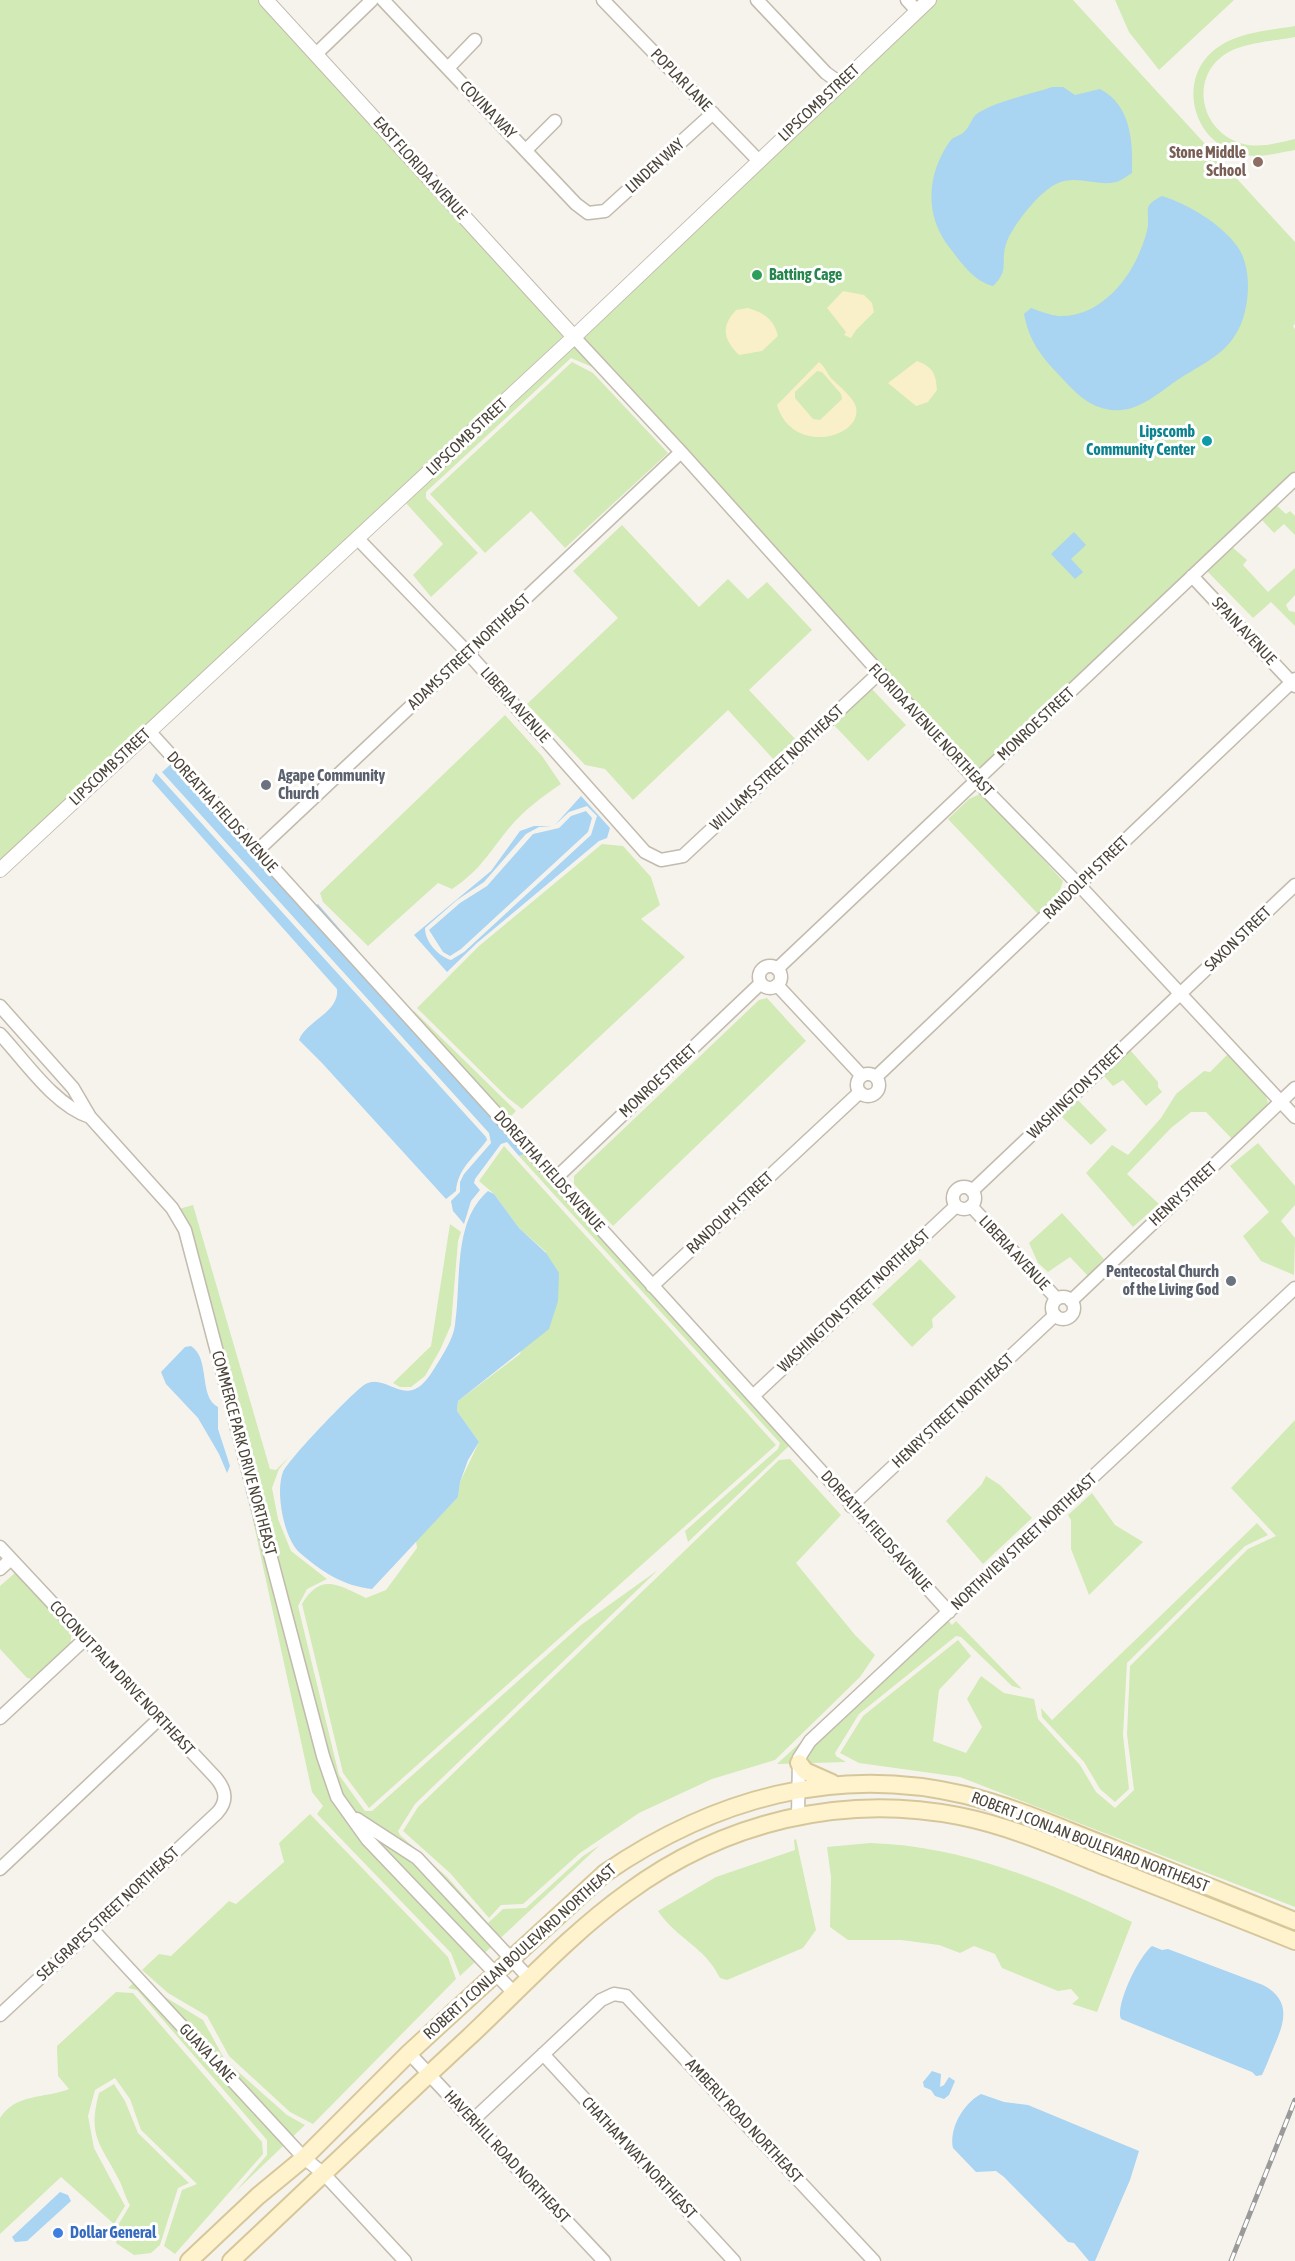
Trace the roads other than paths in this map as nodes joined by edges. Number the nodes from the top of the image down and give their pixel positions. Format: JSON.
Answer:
{"nodes":[{"id":1,"x":266,"y":0,"type":"edge"},
{"id":2,"x":372,"y":0,"type":"edge"},
{"id":3,"x":383,"y":0,"type":"edge"},
{"id":4,"x":603,"y":0,"type":"edge"},
{"id":5,"x":757,"y":0,"type":"edge"},
{"id":6,"x":908,"y":0,"type":"edge"},
{"id":7,"x":929,"y":0,"type":"edge"},
{"id":8,"x":917,"y":11,"type":"junction"},
{"id":9,"x":475,"y":40,"type":"dead end"},
{"id":10,"x":316,"y":54,"type":"junction"},
{"id":11,"x":448,"y":68,"type":"junction"},
{"id":12,"x":840,"y":83,"type":"junction"},
{"id":13,"x":713,"y":113,"type":"junction"},
{"id":14,"x":555,"y":121,"type":"dead end"},
{"id":15,"x":526,"y":150,"type":"junction"},
{"id":16,"x":758,"y":160,"type":"junction"},
{"id":17,"x":595,"y":214,"type":"joint"},
{"id":18,"x":574,"y":337,"type":"junction"},
{"id":19,"x":681,"y":452,"type":"junction"},
{"id":20,"x":1295,"y":479,"type":"edge"},
{"id":21,"x":358,"y":539,"type":"junction"},
{"id":22,"x":1192,"y":576,"type":"junction"},
{"id":23,"x":468,"y":653,"type":"junction"},
{"id":24,"x":878,"y":674,"type":"junction"},
{"id":25,"x":1294,"y":682,"type":"edge"},
{"id":26,"x":149,"y":731,"type":"junction"},
{"id":27,"x":976,"y":780,"type":"junction"},
{"id":28,"x":257,"y":851,"type":"junction"},
{"id":29,"x":675,"y":859,"type":"joint"},
{"id":30,"x":0,"y":870,"type":"edge"},
{"id":31,"x":1079,"y":885,"type":"junction"},
{"id":32,"x":1295,"y":885,"type":"edge"},
{"id":33,"x":777,"y":969,"type":"junction"},
{"id":34,"x":761,"y":983,"type":"junction"},
{"id":35,"x":777,"y":985,"type":"junction"},
{"id":36,"x":1181,"y":993,"type":"junction"},
{"id":37,"x":0,"y":1006,"type":"edge"},
{"id":38,"x":0,"y":1029,"type":"edge"},
{"id":39,"x":0,"y":1034,"type":"edge"},
{"id":40,"x":44,"y":1068,"type":"junction"},
{"id":41,"x":862,"y":1077,"type":"junction"},
{"id":42,"x":876,"y":1077,"type":"junction"},
{"id":43,"x":1295,"y":1088,"type":"edge"},
{"id":44,"x":860,"y":1092,"type":"junction"},
{"id":45,"x":1280,"y":1102,"type":"junction"},
{"id":46,"x":90,"y":1117,"type":"junction"},
{"id":47,"x":1295,"y":1118,"type":"edge"},
{"id":48,"x":556,"y":1178,"type":"junction"},
{"id":49,"x":972,"y":1191,"type":"junction"},
{"id":50,"x":956,"y":1206,"type":"junction"},
{"id":51,"x":971,"y":1206,"type":"junction"},
{"id":52,"x":652,"y":1286,"type":"junction"},
{"id":53,"x":1295,"y":1288,"type":"edge"},
{"id":54,"x":1057,"y":1299,"type":"junction"},
{"id":55,"x":1071,"y":1301,"type":"junction"},
{"id":56,"x":1055,"y":1315,"type":"junction"},
{"id":57,"x":753,"y":1396,"type":"junction"},
{"id":58,"x":851,"y":1506,"type":"junction"},
{"id":59,"x":0,"y":1547,"type":"edge"},
{"id":60,"x":11,"y":1559,"type":"junction"},
{"id":61,"x":0,"y":1569,"type":"edge"},
{"id":62,"x":949,"y":1612,"type":"junction"},
{"id":63,"x":85,"y":1639,"type":"junction"},
{"id":64,"x":0,"y":1718,"type":"edge"},
{"id":65,"x":160,"y":1718,"type":"junction"},
{"id":66,"x":799,"y":1763,"type":"junction"},
{"id":67,"x":836,"y":1785,"type":"junction"},
{"id":68,"x":797,"y":1790,"type":"junction"},
{"id":69,"x":217,"y":1813,"type":"joint"},
{"id":70,"x":351,"y":1815,"type":"junction"},
{"id":71,"x":798,"y":1816,"type":"junction"},
{"id":72,"x":0,"y":1869,"type":"edge"},
{"id":73,"x":436,"y":1877,"type":"junction"},
{"id":74,"x":421,"y":1894,"type":"junction"},
{"id":75,"x":1295,"y":1921,"type":"edge"},
{"id":76,"x":93,"y":1929,"type":"junction"},
{"id":77,"x":1295,"y":1941,"type":"edge"},
{"id":78,"x":510,"y":1958,"type":"junction"},
{"id":79,"x":495,"y":1972,"type":"junction"},
{"id":80,"x":530,"y":1979,"type":"junction"},
{"id":81,"x":515,"y":1994,"type":"junction"},
{"id":82,"x":0,"y":2015,"type":"edge"},
{"id":83,"x":409,"y":2053,"type":"junction"},
{"id":84,"x":543,"y":2054,"type":"junction"},
{"id":85,"x":429,"y":2074,"type":"junction"},
{"id":86,"x":473,"y":2120,"type":"junction"},
{"id":87,"x":304,"y":2158,"type":"junction"},
{"id":88,"x":324,"y":2174,"type":"junction"},
{"id":89,"x":189,"y":2261,"type":"edge"},
{"id":90,"x":231,"y":2261,"type":"edge"},
{"id":91,"x":405,"y":2261,"type":"edge"},
{"id":92,"x":604,"y":2261,"type":"edge"},
{"id":93,"x":734,"y":2261,"type":"edge"},
{"id":94,"x":874,"y":2261,"type":"edge"}],
"edges":[{"from":1,"to":10,"type":"street","name":"EAST FLORIDA AVENUE"},
{"from":2,"to":10,"type":"street"},
{"from":3,"to":11,"type":"street","name":"COVINA WAY"},
{"from":4,"to":13,"type":"street","name":"POPLAR LANE"},
{"from":5,"to":12,"type":"street"},
{"from":6,"to":8,"type":"street"},
{"from":7,"to":8,"type":"street","name":"LIPSCOMB STREET"},
{"from":8,"to":12,"type":"street","name":"LIPSCOMB STREET"},
{"from":9,"to":11,"type":"street"},
{"from":10,"to":18,"type":"street","name":"EAST FLORIDA AVENUE"},
{"from":11,"to":15,"type":"street","name":"COVINA WAY"},
{"from":12,"to":16,"type":"street","name":"LIPSCOMB STREET"},
{"from":13,"to":16,"type":"street","name":"POPLAR LANE"},
{"from":13,"to":17,"type":"street","name":"LINDEN WAY"},
{"from":14,"to":15,"type":"street"},
{"from":15,"to":17,"type":"street","name":"COVINA WAY"},
{"from":16,"to":18,"type":"street","name":"LIPSCOMB STREET"},
{"from":18,"to":19,"type":"street","name":"FLORIDA AVENUE NORTHEAST"},
{"from":18,"to":21,"type":"street","name":"LIPSCOMB STREET"},
{"from":19,"to":23,"type":"street","name":"ADAMS STREET NORTHEAST"},
{"from":19,"to":24,"type":"street","name":"FLORIDA AVENUE NORTHEAST"},
{"from":20,"to":22,"type":"street","name":"MONROE STREET"},
{"from":21,"to":23,"type":"street","name":"LIBERIA AVENUE"},
{"from":21,"to":26,"type":"street","name":"LIPSCOMB STREET"},
{"from":22,"to":25,"type":"street","name":"SPAIN AVENUE"},
{"from":22,"to":27,"type":"street","name":"MONROE STREET"},
{"from":23,"to":28,"type":"street","name":"ADAMS STREET NORTHEAST"},
{"from":23,"to":29,"type":"street","name":"LIBERIA AVENUE"},
{"from":24,"to":27,"type":"street","name":"FLORIDA AVENUE NORTHEAST"},
{"from":24,"to":29,"type":"street","name":"WILLIAMS STREET NORTHEAST"},
{"from":25,"to":31,"type":"street","name":"RANDOLPH STREET"},
{"from":26,"to":28,"type":"street","name":"DOREATHA FIELDS AVENUE"},
{"from":26,"to":30,"type":"street","name":"LIPSCOMB STREET"},
{"from":27,"to":31,"type":"street","name":"FLORIDA AVENUE NORTHEAST"},
{"from":27,"to":33,"type":"street","name":"MONROE STREET"},
{"from":28,"to":48,"type":"street","name":"DOREATHA FIELDS AVENUE"},
{"from":31,"to":36,"type":"street","name":"FLORIDA AVENUE NORTHEAST"},
{"from":31,"to":42,"type":"street","name":"RANDOLPH STREET"},
{"from":32,"to":36,"type":"street","name":"SAXON STREET"},
{"from":33,"to":34,"type":"street"},
{"from":33,"to":35,"type":"street"},
{"from":34,"to":35,"type":"street"},
{"from":34,"to":48,"type":"street","name":"MONROE STREET"},
{"from":35,"to":41,"type":"street"},
{"from":36,"to":45,"type":"street","name":"FLORIDA AVENUE NORTHEAST"},
{"from":36,"to":49,"type":"street","name":"WASHINGTON STREET"},
{"from":37,"to":40,"type":"street","name":"COMMERCE PARK DRIVE NORTHEAST"},
{"from":38,"to":40,"type":"street"},
{"from":39,"to":40,"type":"street","name":"COMMERCE PARK DRIVE NORTHEAST"},
{"from":40,"to":46,"type":"street","name":"COMMERCE PARK DRIVE NORTHEAST"},
{"from":40,"to":46,"type":"street","name":"COMMERCE PARK DRIVE NORTHEAST"},
{"from":41,"to":42,"type":"street"},
{"from":41,"to":44,"type":"street"},
{"from":42,"to":44,"type":"street"},
{"from":43,"to":45,"type":"street","name":"HENRY STREET"},
{"from":44,"to":52,"type":"street","name":"RANDOLPH STREET"},
{"from":45,"to":47,"type":"street","name":"FLORIDA AVENUE NORTHEAST"},
{"from":45,"to":55,"type":"street","name":"HENRY STREET"},
{"from":46,"to":70,"type":"street","name":"COMMERCE PARK DRIVE NORTHEAST"},
{"from":48,"to":52,"type":"street","name":"DOREATHA FIELDS AVENUE"},
{"from":49,"to":50,"type":"street"},
{"from":49,"to":51,"type":"street"},
{"from":50,"to":51,"type":"street"},
{"from":50,"to":57,"type":"street","name":"WASHINGTON STREET NORTHEAST"},
{"from":51,"to":54,"type":"street","name":"LIBERIA AVENUE"},
{"from":52,"to":57,"type":"street","name":"DOREATHA FIELDS AVENUE"},
{"from":53,"to":62,"type":"street","name":"NORTHVIEW STREET NORTHEAST"},
{"from":54,"to":55,"type":"street"},
{"from":54,"to":56,"type":"street"},
{"from":55,"to":56,"type":"street"},
{"from":56,"to":58,"type":"street","name":"HENRY STREET NORTHEAST"},
{"from":57,"to":58,"type":"street","name":"DOREATHA FIELDS AVENUE"},
{"from":58,"to":62,"type":"street","name":"DOREATHA FIELDS AVENUE"},
{"from":59,"to":60,"type":"street","name":"COCONUT PALM DRIVE NORTHEAST"},
{"from":60,"to":61,"type":"street"},
{"from":60,"to":63,"type":"street","name":"COCONUT PALM DRIVE NORTHEAST"},
{"from":62,"to":66,"type":"street","name":"NORTHVIEW STREET NORTHEAST"},
{"from":63,"to":64,"type":"street"},
{"from":63,"to":65,"type":"street","name":"COCONUT PALM DRIVE NORTHEAST"},
{"from":65,"to":69,"type":"street","name":"COCONUT PALM DRIVE NORTHEAST"},
{"from":65,"to":72,"type":"street"},
{"from":66,"to":67,"type":"main road"},
{"from":66,"to":68,"type":"street","name":"NORTHVIEW STREET NORTHEAST"},
{"from":67,"to":68,"type":"main road","name":"ROBERT J CONLAN BOULEVARD NORTHEAST"},
{"from":67,"to":75,"type":"main road","name":"ROBERT J CONLAN BOULEVARD NORTHEAST"},
{"from":68,"to":71,"type":"street","name":"NORTHVIEW STREET NORTHEAST"},
{"from":68,"to":78,"type":"main road","name":"ROBERT J CONLAN BOULEVARD NORTHEAST"},
{"from":69,"to":76,"type":"street","name":"SEA GRAPES STREET NORTHEAST"},
{"from":70,"to":73,"type":"street","name":"COMMERCE PARK DRIVE NORTHEAST"},
{"from":70,"to":74,"type":"street","name":"COMMERCE PARK DRIVE NORTHEAST"},
{"from":71,"to":77,"type":"main road","name":"ROBERT J CONLAN BOULEVARD NORTHEAST"},
{"from":71,"to":80,"type":"main road","name":"ROBERT J CONLAN BOULEVARD NORTHEAST"},
{"from":73,"to":74,"type":"street"},
{"from":73,"to":78,"type":"street","name":"COMMERCE PARK DRIVE NORTHEAST"},
{"from":74,"to":79,"type":"street","name":"COMMERCE PARK DRIVE NORTHEAST"},
{"from":76,"to":82,"type":"street","name":"SEA GRAPES STREET NORTHEAST"},
{"from":76,"to":87,"type":"street","name":"GUAVA LANE"},
{"from":78,"to":79,"type":"main road","name":"ROBERT J CONLAN BOULEVARD NORTHEAST"},
{"from":78,"to":80,"type":"street","name":"COMMERCE PARK DRIVE NORTHEAST"},
{"from":79,"to":81,"type":"street","name":"COMMERCE PARK DRIVE NORTHEAST"},
{"from":79,"to":83,"type":"main road","name":"ROBERT J CONLAN BOULEVARD NORTHEAST"},
{"from":80,"to":81,"type":"main road","name":"ROBERT J CONLAN BOULEVARD NORTHEAST"},
{"from":81,"to":85,"type":"main road","name":"ROBERT J CONLAN BOULEVARD NORTHEAST"},
{"from":83,"to":85,"type":"street","name":"HAVERHILL ROAD NORTHEAST"},
{"from":83,"to":87,"type":"main road","name":"ROBERT J CONLAN BOULEVARD NORTHEAST"},
{"from":84,"to":86,"type":"street"},
{"from":84,"to":93,"type":"street","name":"CHATHAM WAY NORTHEAST"},
{"from":84,"to":94,"type":"street","name":"AMBERLY ROAD NORTHEAST"},
{"from":85,"to":86,"type":"street","name":"HAVERHILL ROAD NORTHEAST"},
{"from":85,"to":88,"type":"main road","name":"ROBERT J CONLAN BOULEVARD NORTHEAST"},
{"from":86,"to":92,"type":"street","name":"HAVERHILL ROAD NORTHEAST"},
{"from":87,"to":88,"type":"street","name":"GUAVA LANE"},
{"from":87,"to":89,"type":"main road","name":"ROBERT J CONLAN BOULEVARD NORTHEAST"},
{"from":88,"to":90,"type":"main road","name":"ROBERT J CONLAN BOULEVARD NORTHEAST"},
{"from":88,"to":91,"type":"street","name":"GUAVA LANE"}]}
